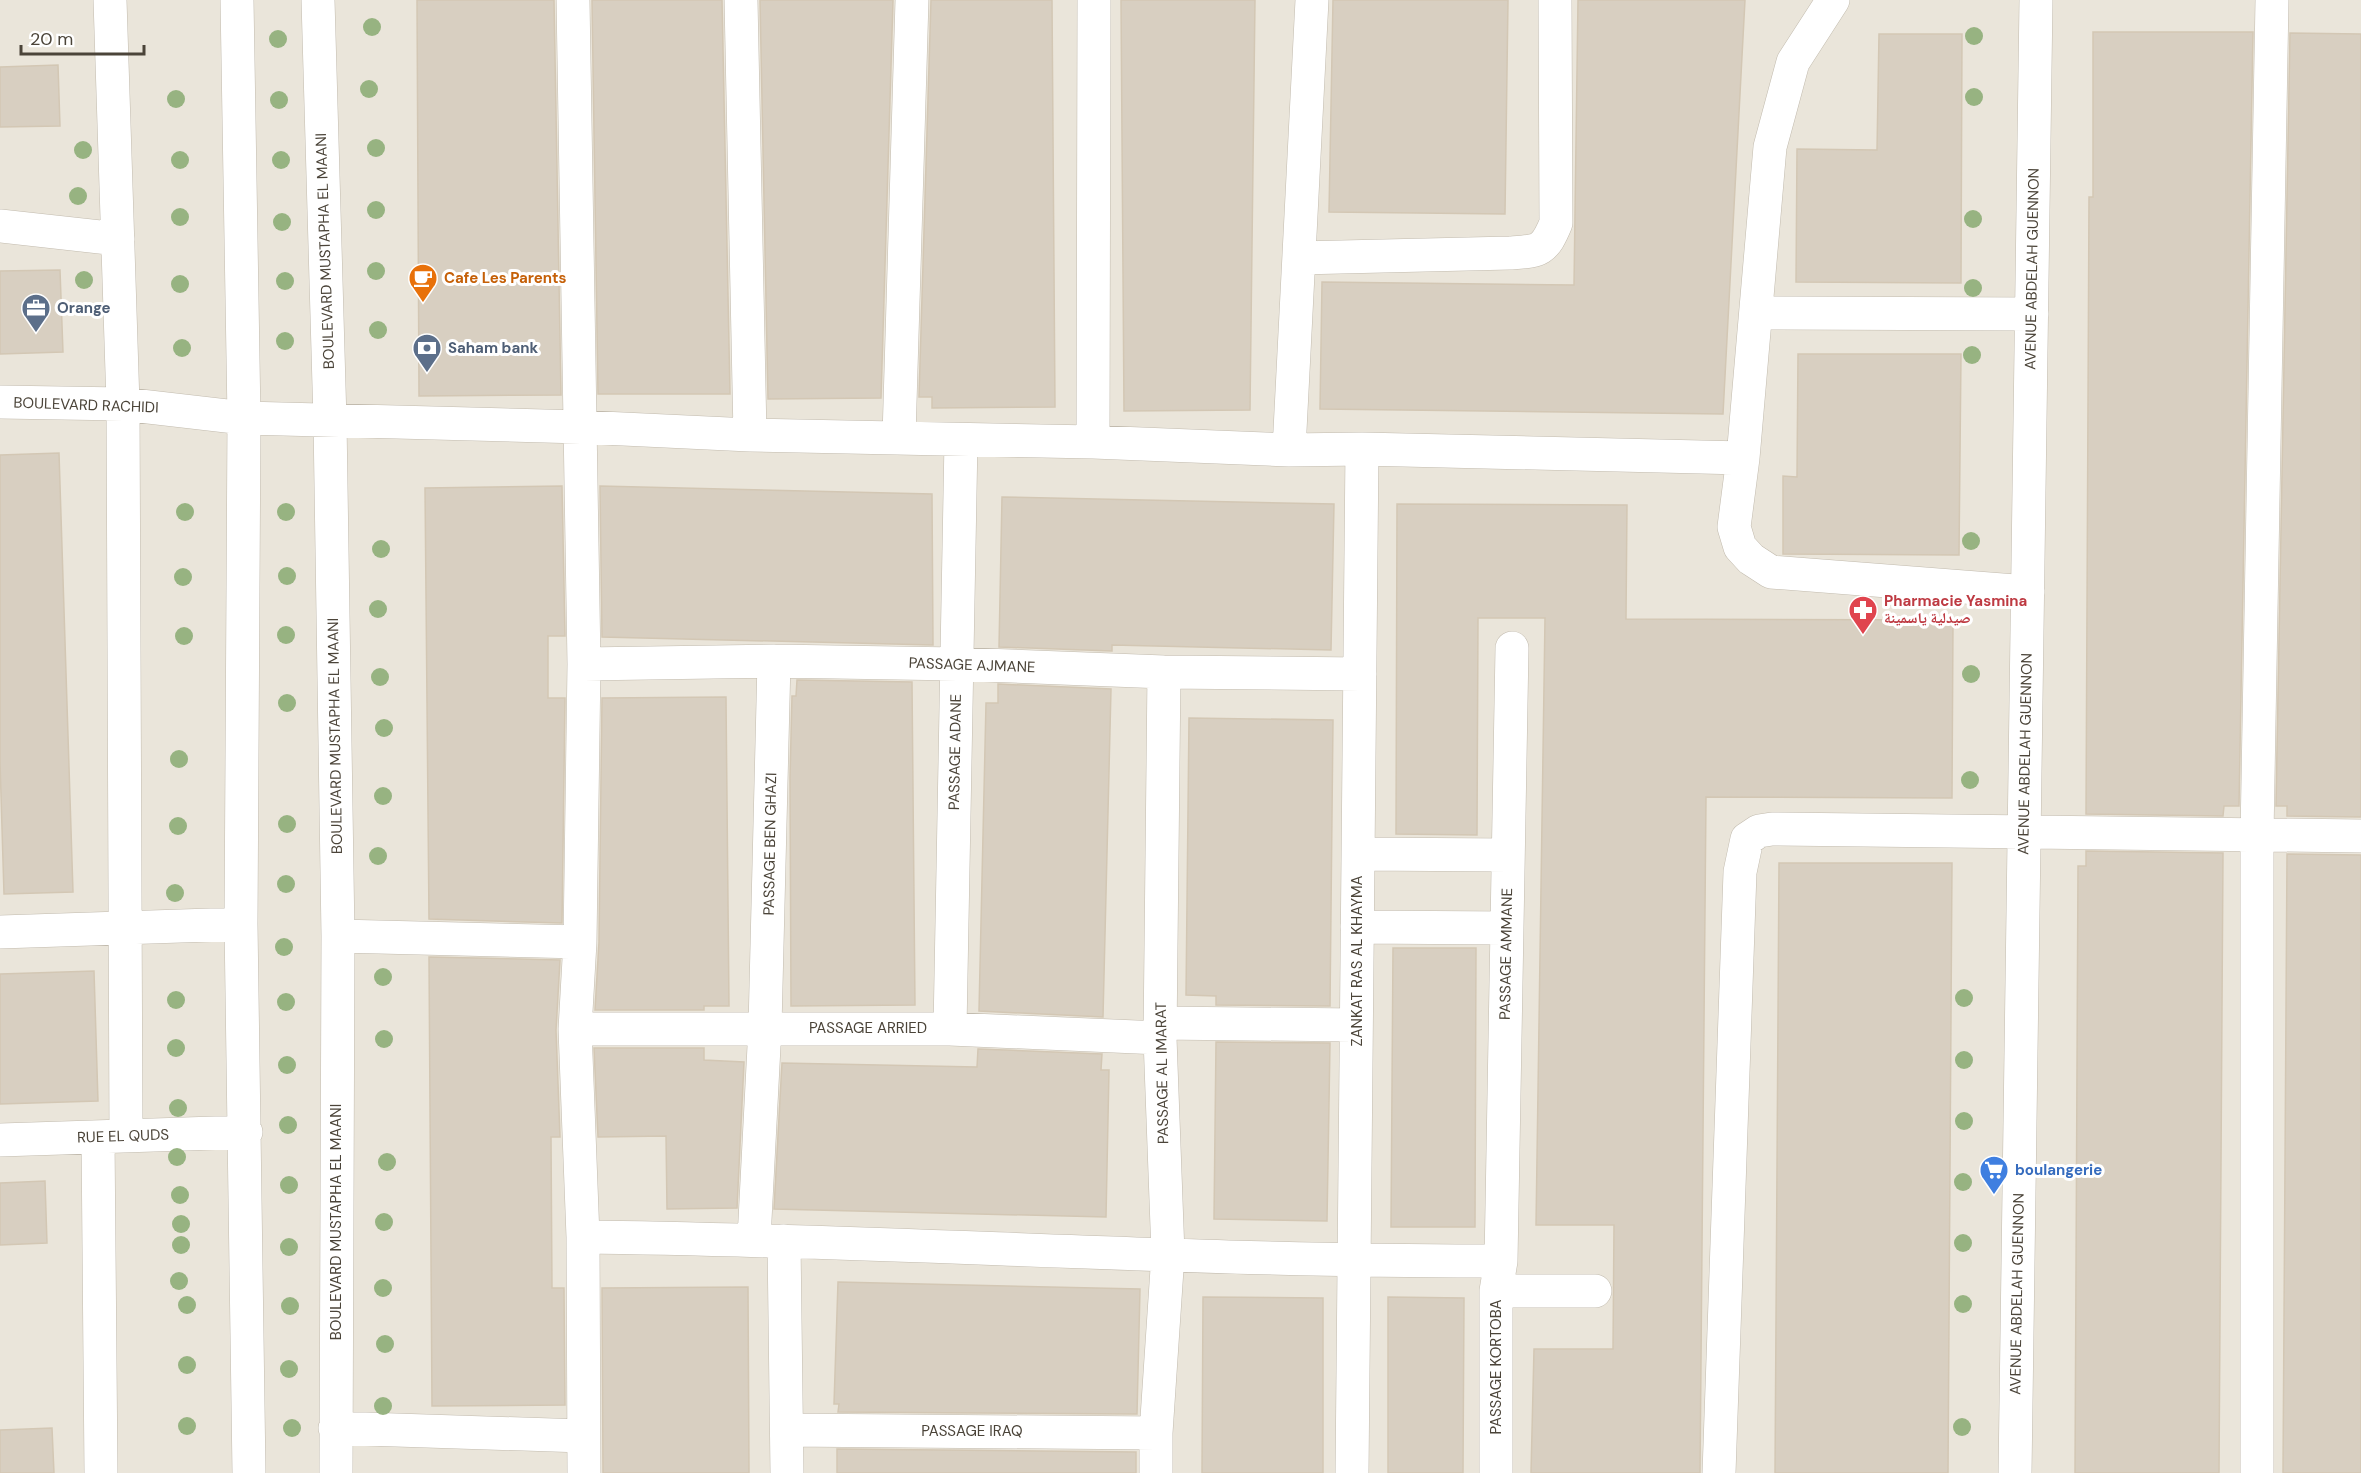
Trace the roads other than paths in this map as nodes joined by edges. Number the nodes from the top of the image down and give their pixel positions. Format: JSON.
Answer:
{"nodes":[{"id":1,"x":110,"y":0,"type":"edge"},
{"id":2,"x":237,"y":0,"type":"edge"},
{"id":3,"x":318,"y":0,"type":"edge"},
{"id":4,"x":573,"y":0,"type":"edge"},
{"id":5,"x":741,"y":0,"type":"edge"},
{"id":6,"x":912,"y":0,"type":"edge"},
{"id":7,"x":1094,"y":0,"type":"edge"},
{"id":8,"x":1312,"y":0,"type":"edge"},
{"id":9,"x":1555,"y":0,"type":"edge"},
{"id":10,"x":1833,"y":0,"type":"edge"},
{"id":11,"x":2036,"y":0,"type":"edge"},
{"id":12,"x":2272,"y":0,"type":"edge"},
{"id":13,"x":0,"y":226,"type":"edge"},
{"id":14,"x":117,"y":239,"type":"junction"},
{"id":15,"x":1299,"y":258,"type":"junction"},
{"id":16,"x":1756,"y":313,"type":"junction"},
{"id":17,"x":2032,"y":314,"type":"junction"},
{"id":18,"x":0,"y":402,"type":"edge"},
{"id":19,"x":123,"y":404,"type":"junction"},
{"id":20,"x":244,"y":418,"type":"junction"},
{"id":21,"x":330,"y":421,"type":"junction"},
{"id":22,"x":581,"y":427,"type":"junction"},
{"id":23,"x":750,"y":435,"type":"junction"},
{"id":24,"x":899,"y":437,"type":"junction"},
{"id":25,"x":961,"y":440,"type":"junction"},
{"id":26,"x":1092,"y":442,"type":"junction"},
{"id":27,"x":1362,"y":449,"type":"junction"},
{"id":28,"x":1289,"y":450,"type":"junction"},
{"id":29,"x":1743,"y":458,"type":"junction"},
{"id":30,"x":2028,"y":592,"type":"junction"},
{"id":31,"x":1512,"y":648,"type":"dead end"},
{"id":32,"x":774,"y":661,"type":"junction"},
{"id":33,"x":584,"y":664,"type":"junction"},
{"id":34,"x":957,"y":664,"type":"junction"},
{"id":35,"x":1164,"y":672,"type":"junction"},
{"id":36,"x":1360,"y":674,"type":"junction"},
{"id":37,"x":2023,"y":832,"type":"junction"},
{"id":38,"x":2257,"y":835,"type":"junction"},
{"id":39,"x":2361,"y":836,"type":"edge"},
{"id":40,"x":1358,"y":854,"type":"junction"},
{"id":41,"x":1508,"y":855,"type":"junction"},
{"id":42,"x":241,"y":924,"type":"junction"},
{"id":43,"x":124,"y":927,"type":"junction"},
{"id":44,"x":1357,"y":927,"type":"junction"},
{"id":45,"x":1507,"y":928,"type":"junction"},
{"id":46,"x":0,"y":932,"type":"edge"},
{"id":47,"x":338,"y":936,"type":"junction"},
{"id":48,"x":580,"y":942,"type":"junction"},
{"id":49,"x":1356,"y":1025,"type":"junction"},
{"id":50,"x":765,"y":1027,"type":"junction"},
{"id":51,"x":575,"y":1029,"type":"junction"},
{"id":52,"x":950,"y":1029,"type":"junction"},
{"id":53,"x":1160,"y":1031,"type":"junction"},
{"id":54,"x":246,"y":1132,"type":"junction"},
{"id":55,"x":112,"y":1136,"type":"junction"},
{"id":56,"x":0,"y":1140,"type":"edge"},
{"id":57,"x":583,"y":1237,"type":"junction"},
{"id":58,"x":769,"y":1240,"type":"junction"},
{"id":59,"x":1168,"y":1254,"type":"junction"},
{"id":60,"x":1355,"y":1262,"type":"junction"},
{"id":61,"x":1498,"y":1276,"type":"junction"},
{"id":62,"x":1595,"y":1291,"type":"dead end"},
{"id":63,"x":335,"y":1428,"type":"junction"},
{"id":64,"x":787,"y":1430,"type":"junction"},
{"id":65,"x":1156,"y":1433,"type":"junction"},
{"id":66,"x":583,"y":1436,"type":"junction"},
{"id":67,"x":101,"y":1473,"type":"edge"},
{"id":68,"x":249,"y":1473,"type":"edge"},
{"id":69,"x":336,"y":1473,"type":"edge"},
{"id":70,"x":584,"y":1473,"type":"edge"},
{"id":71,"x":787,"y":1473,"type":"edge"},
{"id":72,"x":1156,"y":1473,"type":"edge"},
{"id":73,"x":1352,"y":1473,"type":"edge"},
{"id":74,"x":1496,"y":1473,"type":"edge"},
{"id":75,"x":1719,"y":1473,"type":"edge"},
{"id":76,"x":2015,"y":1473,"type":"edge"},
{"id":77,"x":2257,"y":1473,"type":"edge"}],
"edges":[{"from":1,"to":14,"type":"street"},
{"from":2,"to":20,"type":"street"},
{"from":3,"to":21,"type":"street","name":"BOULEVARD MUSTAPHA EL MAANI"},
{"from":4,"to":22,"type":"street"},
{"from":5,"to":23,"type":"street"},
{"from":6,"to":24,"type":"street"},
{"from":7,"to":26,"type":"street"},
{"from":8,"to":15,"type":"street"},
{"from":9,"to":15,"type":"street"},
{"from":10,"to":16,"type":"street"},
{"from":11,"to":17,"type":"street","name":"AVENUE ABDELAH GUENNON"},
{"from":12,"to":38,"type":"street"},
{"from":13,"to":14,"type":"street"},
{"from":14,"to":19,"type":"street"},
{"from":15,"to":28,"type":"street"},
{"from":16,"to":17,"type":"street"},
{"from":16,"to":29,"type":"street"},
{"from":17,"to":30,"type":"street","name":"AVENUE ABDELAH GUENNON"},
{"from":18,"to":19,"type":"street","name":"BOULEVARD RACHIDI"},
{"from":19,"to":20,"type":"street","name":"BOULEVARD RACHIDI"},
{"from":19,"to":43,"type":"street"},
{"from":20,"to":21,"type":"street","name":"BOULEVARD RACHIDI"},
{"from":20,"to":42,"type":"street"},
{"from":21,"to":22,"type":"street","name":"BOULEVARD RACHIDI"},
{"from":21,"to":47,"type":"street","name":"BOULEVARD MUSTAPHA EL MAANI"},
{"from":22,"to":23,"type":"street","name":"BOULEVARD RACHIDI"},
{"from":22,"to":33,"type":"street"},
{"from":23,"to":24,"type":"street","name":"BOULEVARD RACHIDI"},
{"from":24,"to":25,"type":"street","name":"BOULEVARD RACHIDI"},
{"from":25,"to":26,"type":"street","name":"BOULEVARD RACHIDI"},
{"from":25,"to":34,"type":"street","name":"PASSAGE ADANE"},
{"from":26,"to":28,"type":"street","name":"BOULEVARD RACHIDI"},
{"from":27,"to":28,"type":"street","name":"BOULEVARD RACHIDI"},
{"from":27,"to":29,"type":"street","name":"BOULEVARD RACHIDI"},
{"from":27,"to":36,"type":"street","name":"ZANKAT RAS AL KHAYMA"},
{"from":29,"to":30,"type":"street"},
{"from":30,"to":37,"type":"street","name":"AVENUE ABDELAH GUENNON"},
{"from":31,"to":41,"type":"street","name":"PASSAGE AMMANE"},
{"from":32,"to":33,"type":"street","name":"PASSAGE AJMANE"},
{"from":32,"to":34,"type":"street","name":"PASSAGE AJMANE"},
{"from":32,"to":50,"type":"street","name":"PASSAGE BEN GHAZI"},
{"from":33,"to":48,"type":"street"},
{"from":34,"to":35,"type":"street","name":"PASSAGE AJMANE"},
{"from":34,"to":52,"type":"street","name":"PASSAGE ADANE"},
{"from":35,"to":36,"type":"street","name":"PASSAGE AJMANE"},
{"from":35,"to":53,"type":"street","name":"PASSAGE AL IMARAT"},
{"from":36,"to":40,"type":"street","name":"ZANKAT RAS AL KHAYMA"},
{"from":37,"to":38,"type":"street"},
{"from":37,"to":75,"type":"street"},
{"from":37,"to":76,"type":"street","name":"AVENUE ABDELAH GUENNON"},
{"from":38,"to":39,"type":"street"},
{"from":38,"to":77,"type":"street"},
{"from":40,"to":41,"type":"street"},
{"from":40,"to":44,"type":"street","name":"ZANKAT RAS AL KHAYMA"},
{"from":41,"to":45,"type":"street","name":"PASSAGE AMMANE"},
{"from":42,"to":43,"type":"street"},
{"from":42,"to":54,"type":"street"},
{"from":43,"to":46,"type":"street"},
{"from":43,"to":55,"type":"street"},
{"from":44,"to":45,"type":"street"},
{"from":44,"to":49,"type":"street","name":"ZANKAT RAS AL KHAYMA"},
{"from":45,"to":61,"type":"street","name":"PASSAGE AMMANE"},
{"from":47,"to":48,"type":"street"},
{"from":47,"to":63,"type":"street","name":"BOULEVARD MUSTAPHA EL MAANI"},
{"from":48,"to":51,"type":"street"},
{"from":49,"to":53,"type":"street","name":"PASSAGE ARRIED"},
{"from":49,"to":60,"type":"street","name":"ZANKAT RAS AL KHAYMA"},
{"from":50,"to":51,"type":"street","name":"PASSAGE ARRIED"},
{"from":50,"to":52,"type":"street","name":"PASSAGE ARRIED"},
{"from":50,"to":58,"type":"street","name":"PASSAGE BEN GHAZI"},
{"from":51,"to":57,"type":"street"},
{"from":52,"to":53,"type":"street","name":"PASSAGE ARRIED"},
{"from":53,"to":59,"type":"street","name":"PASSAGE AL IMARAT"},
{"from":54,"to":55,"type":"street","name":"RUE EL QUDS"},
{"from":54,"to":68,"type":"street"},
{"from":55,"to":56,"type":"street","name":"RUE EL QUDS"},
{"from":55,"to":67,"type":"street"},
{"from":57,"to":58,"type":"street"},
{"from":57,"to":66,"type":"street"},
{"from":58,"to":59,"type":"street"},
{"from":58,"to":64,"type":"street","name":"PASSAGE BEN GHAZI"},
{"from":59,"to":60,"type":"street"},
{"from":59,"to":65,"type":"street","name":"PASSAGE AL IMARAT"},
{"from":60,"to":61,"type":"street"},
{"from":60,"to":73,"type":"street","name":"ZANKAT RAS AL KHAYMA"},
{"from":61,"to":62,"type":"street"},
{"from":61,"to":74,"type":"street","name":"PASSAGE KORTOBA"},
{"from":63,"to":66,"type":"street"},
{"from":63,"to":69,"type":"street","name":"BOULEVARD MUSTAPHA EL MAANI"},
{"from":64,"to":65,"type":"street","name":"PASSAGE IRAQ"},
{"from":64,"to":71,"type":"street","name":"PASSAGE BEN GHAZI"},
{"from":65,"to":72,"type":"street","name":"PASSAGE AL IMARAT"},
{"from":66,"to":70,"type":"street"}]}
